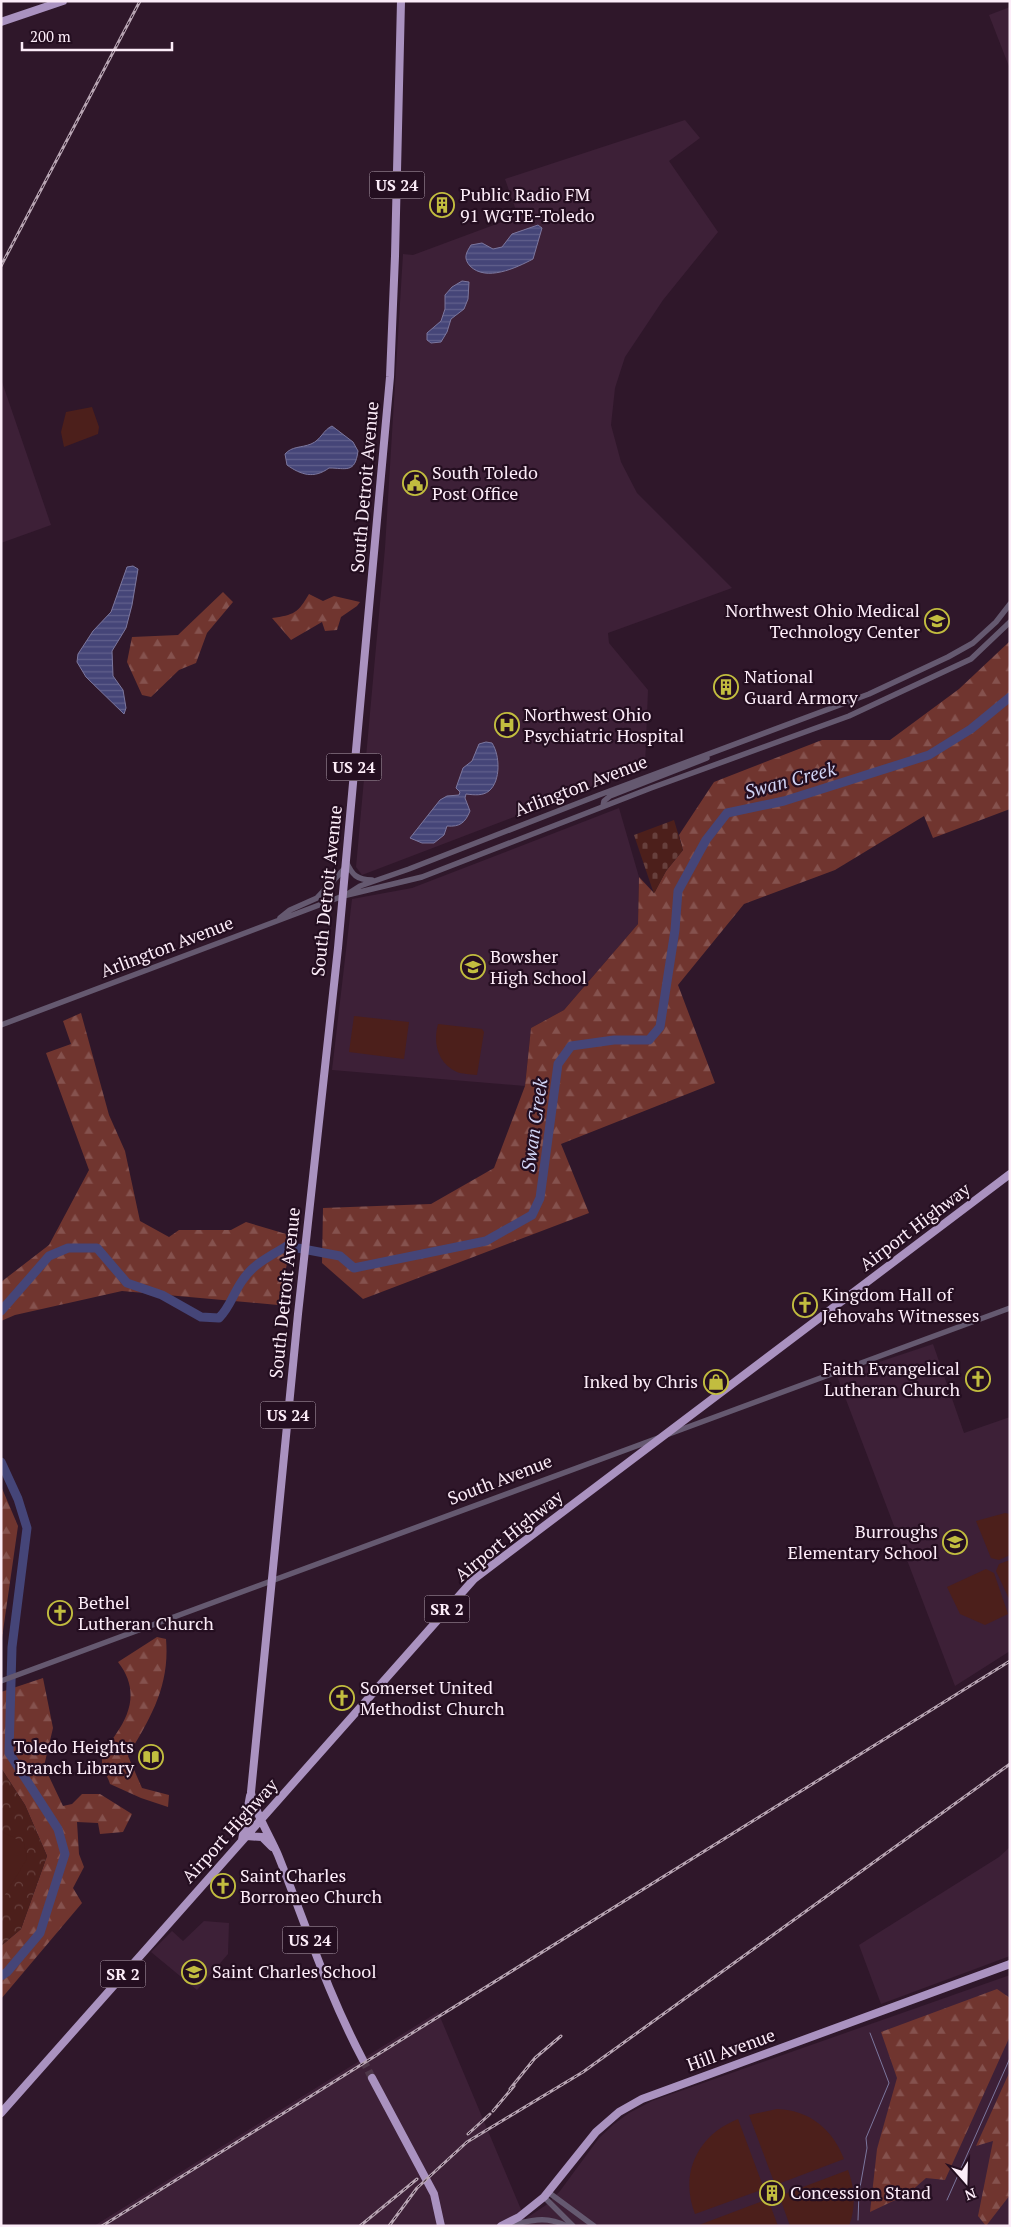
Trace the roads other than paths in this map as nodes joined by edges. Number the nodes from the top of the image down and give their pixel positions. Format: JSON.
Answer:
{"nodes":[{"id":1,"x":63,"y":1,"type":"edge"},
{"id":2,"x":400,"y":1,"type":"edge"},
{"id":3,"x":1,"y":22,"type":"edge"},
{"id":4,"x":1010,"y":604,"type":"edge"},
{"id":5,"x":1010,"y":622,"type":"edge"},
{"id":6,"x":731,"y":746,"type":"junction"},
{"id":7,"x":603,"y":806,"type":"junction"},
{"id":8,"x":346,"y":864,"type":"junction"},
{"id":9,"x":377,"y":880,"type":"junction"},
{"id":10,"x":343,"y":896,"type":"junction"},
{"id":11,"x":277,"y":921,"type":"junction"},
{"id":12,"x":1,"y":1025,"type":"edge"},
{"id":13,"x":1010,"y":1174,"type":"edge"},
{"id":14,"x":1010,"y":1308,"type":"edge"},
{"id":15,"x":665,"y":1435,"type":"junction"},
{"id":16,"x":272,"y":1582,"type":"junction"},
{"id":17,"x":1,"y":1681,"type":"edge"},
{"id":18,"x":251,"y":1792,"type":"junction"},
{"id":19,"x":261,"y":1818,"type":"junction"},
{"id":20,"x":244,"y":1838,"type":"junction"},
{"id":21,"x":278,"y":1854,"type":"junction"},
{"id":22,"x":1010,"y":1964,"type":"edge"},
{"id":23,"x":363,"y":2060,"type":"tunnel mouth"},
{"id":24,"x":372,"y":2078,"type":"tunnel mouth"},
{"id":25,"x":1,"y":2113,"type":"edge"},
{"id":26,"x":546,"y":2195,"type":"junction"},
{"id":27,"x":442,"y":2224,"type":"edge"},
{"id":28,"x":501,"y":2226,"type":"edge"},
{"id":29,"x":505,"y":2226,"type":"edge"},
{"id":30,"x":566,"y":2226,"type":"edge"},
{"id":31,"x":573,"y":2226,"type":"edge"},
{"id":32,"x":594,"y":2226,"type":"edge"}],
"edges":[{"from":1,"to":3,"type":"main road"},
{"from":2,"to":8,"type":"main road","name":"South Detroit Avenue","number":"US 24"},
{"from":4,"to":6,"type":"street","name":"Arlington Avenue"},
{"from":5,"to":7,"type":"street","name":"Arlington Avenue"},
{"from":6,"to":7,"type":"street"},
{"from":6,"to":9,"type":"street","name":"Arlington Avenue"},
{"from":7,"to":10,"type":"street","name":"Arlington Avenue"},
{"from":8,"to":9,"type":"street"},
{"from":8,"to":10,"type":"main road","name":"South Detroit Avenue","number":"US 24"},
{"from":8,"to":11,"type":"street"},
{"from":9,"to":10,"type":"street","name":"Arlington Avenue"},
{"from":10,"to":11,"type":"street","name":"Arlington Avenue"},
{"from":10,"to":16,"type":"main road","name":"South Detroit Avenue","number":"US 24"},
{"from":11,"to":12,"type":"street","name":"Arlington Avenue"},
{"from":13,"to":15,"type":"main road","name":"Airport Highway","number":"SR 2"},
{"from":14,"to":15,"type":"street","name":"South Avenue"},
{"from":15,"to":16,"type":"street","name":"South Avenue"},
{"from":15,"to":19,"type":"main road","name":"Airport Highway","number":"SR 2"},
{"from":16,"to":17,"type":"street","name":"South Avenue"},
{"from":16,"to":18,"type":"main road","name":"South Detroit Avenue","number":"US 24"},
{"from":18,"to":19,"type":"main road","number":"US 24"},
{"from":18,"to":20,"type":"main road"},
{"from":19,"to":20,"type":"main road","name":"Airport Highway","number":"SR 2"},
{"from":19,"to":21,"type":"main road","number":"US 24"},
{"from":20,"to":21,"type":"main road"},
{"from":20,"to":25,"type":"main road","name":"Airport Highway","number":"SR 2"},
{"from":21,"to":23,"type":"main road","number":"US 24"},
{"from":22,"to":26,"type":"main road","name":"Hill Avenue"},
{"from":24,"to":27,"type":"main road"},
{"from":26,"to":28,"type":"main road","name":"Hill Avenue"},
{"from":26,"to":31,"type":"street"},
{"from":26,"to":32,"type":"street"},
{"from":29,"to":30,"type":"street"}]}
